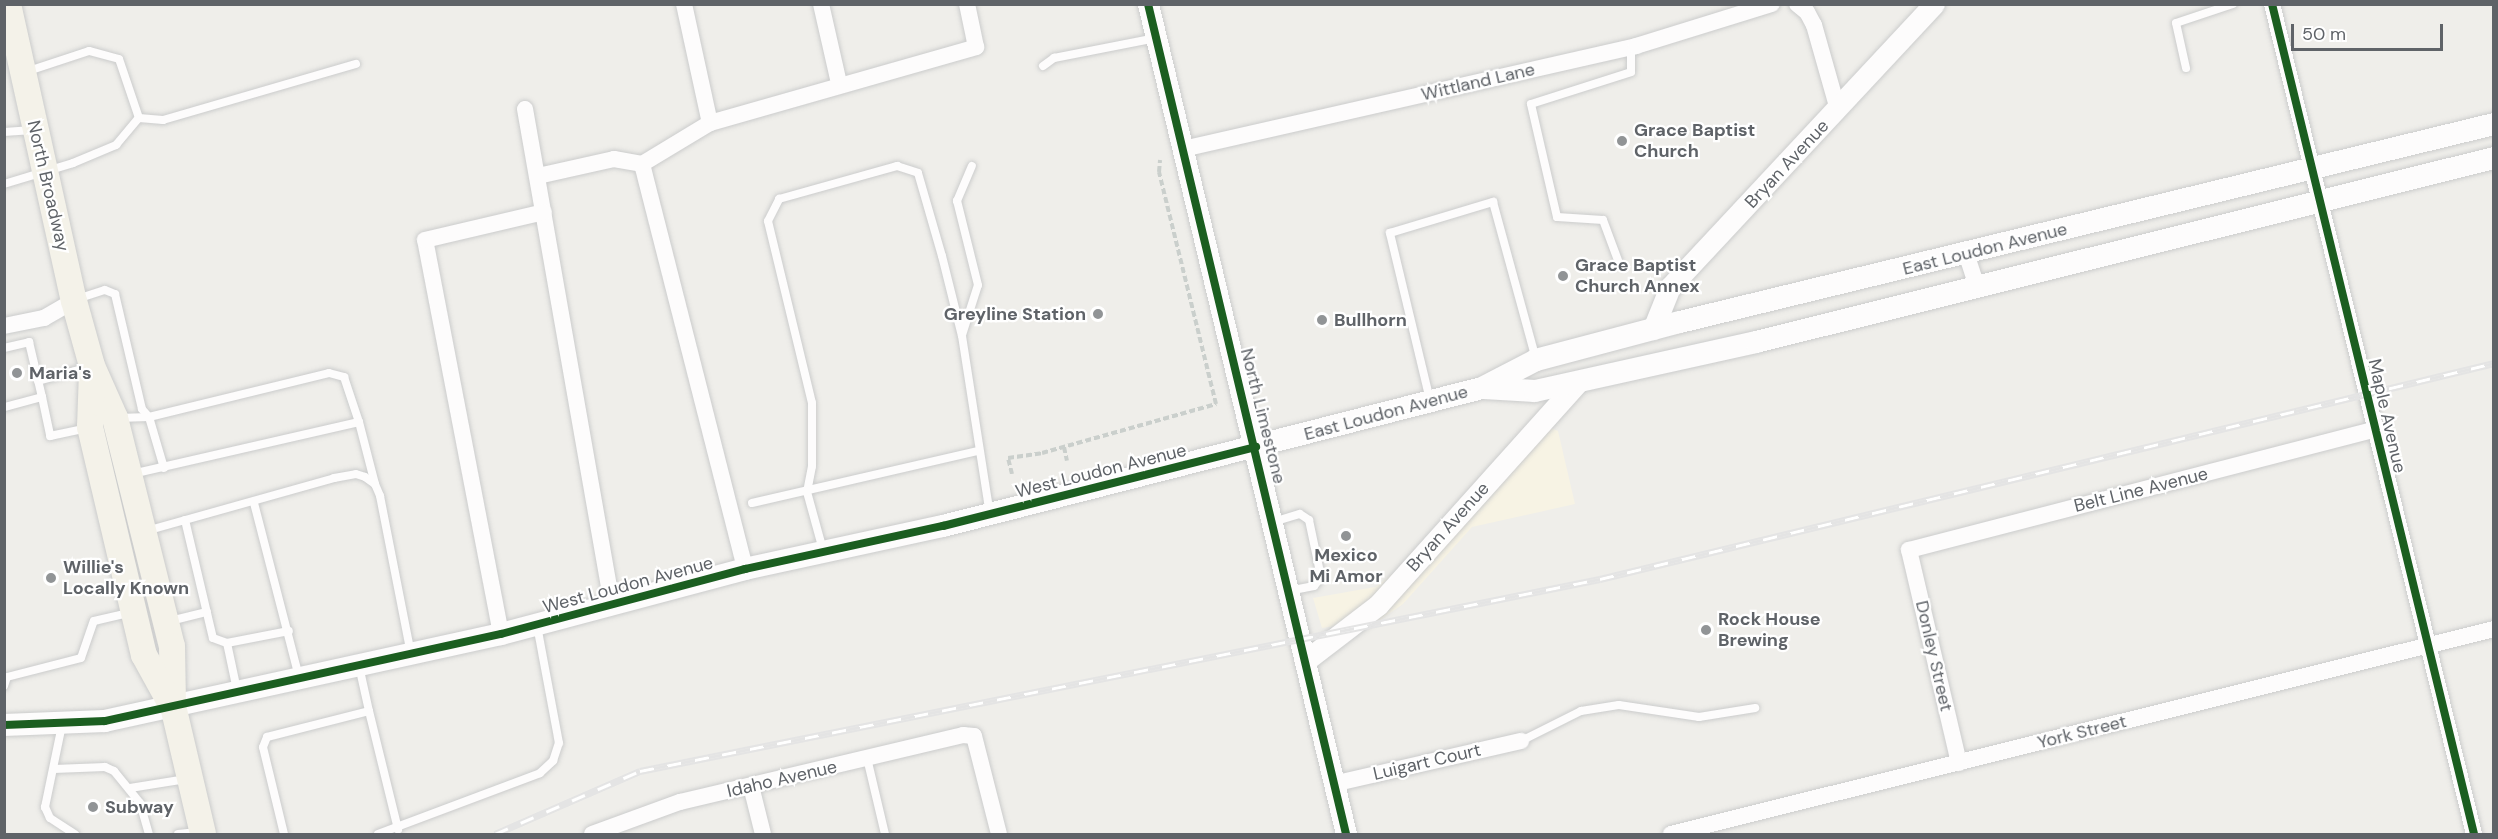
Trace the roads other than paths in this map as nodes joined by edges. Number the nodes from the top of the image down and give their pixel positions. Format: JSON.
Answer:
{"nodes":[{"id":1,"x":8,"y":4,"type":"edge"},
{"id":2,"x":684,"y":4,"type":"edge"},
{"id":3,"x":821,"y":4,"type":"edge"},
{"id":4,"x":967,"y":4,"type":"edge"},
{"id":5,"x":1148,"y":4,"type":"edge"},
{"id":6,"x":1772,"y":4,"type":"edge"},
{"id":7,"x":1797,"y":4,"type":"edge"},
{"id":8,"x":1934,"y":4,"type":"edge"},
{"id":9,"x":2233,"y":4,"type":"edge"},
{"id":10,"x":2272,"y":4,"type":"edge"},
{"id":11,"x":1156,"y":38,"type":"junction"},
{"id":12,"x":1631,"y":47,"type":"junction"},
{"id":13,"x":356,"y":64,"type":"dead end"},
{"id":14,"x":1043,"y":66,"type":"dead end"},
{"id":15,"x":2186,"y":68,"type":"dead end"},
{"id":16,"x":25,"y":72,"type":"junction"},
{"id":17,"x":839,"y":83,"type":"junction"},
{"id":18,"x":525,"y":109,"type":"dead end"},
{"id":19,"x":1838,"y":110,"type":"junction"},
{"id":20,"x":139,"y":118,"type":"junction"},
{"id":21,"x":710,"y":123,"type":"junction"},
{"id":22,"x":2493,"y":124,"type":"edge"},
{"id":23,"x":34,"y":130,"type":"junction"},
{"id":24,"x":4,"y":132,"type":"edge"},
{"id":25,"x":1183,"y":149,"type":"junction"},
{"id":26,"x":2493,"y":158,"type":"edge"},
{"id":27,"x":642,"y":164,"type":"junction"},
{"id":28,"x":972,"y":166,"type":"dead end"},
{"id":29,"x":2313,"y":168,"type":"junction"},
{"id":30,"x":43,"y":174,"type":"junction"},
{"id":31,"x":538,"y":176,"type":"junction"},
{"id":32,"x":4,"y":184,"type":"edge"},
{"id":33,"x":2320,"y":200,"type":"junction"},
{"id":34,"x":544,"y":212,"type":"junction"},
{"id":35,"x":1966,"y":253,"type":"junction"},
{"id":36,"x":1619,"y":263,"type":"dead end"},
{"id":37,"x":1977,"y":286,"type":"junction"},
{"id":38,"x":74,"y":301,"type":"junction"},
{"id":39,"x":4,"y":326,"type":"edge"},
{"id":40,"x":1653,"y":329,"type":"junction"},
{"id":41,"x":962,"y":336,"type":"junction"},
{"id":42,"x":4,"y":348,"type":"edge"},
{"id":43,"x":1536,"y":360,"type":"junction"},
{"id":44,"x":92,"y":366,"type":"junction"},
{"id":45,"x":38,"y":381,"type":"junction"},
{"id":46,"x":1579,"y":381,"type":"junction"},
{"id":47,"x":1482,"y":388,"type":"junction"},
{"id":48,"x":42,"y":398,"type":"junction"},
{"id":49,"x":1430,"y":401,"type":"junction"},
{"id":50,"x":4,"y":407,"type":"edge"},
{"id":51,"x":149,"y":417,"type":"junction"},
{"id":52,"x":114,"y":418,"type":"junction"},
{"id":53,"x":359,"y":422,"type":"junction"},
{"id":54,"x":90,"y":427,"type":"junction"},
{"id":55,"x":2374,"y":430,"type":"junction"},
{"id":56,"x":1256,"y":447,"type":"junction"},
{"id":57,"x":978,"y":451,"type":"junction"},
{"id":58,"x":164,"y":468,"type":"junction"},
{"id":59,"x":129,"y":474,"type":"junction"},
{"id":60,"x":375,"y":484,"type":"junction"},
{"id":61,"x":807,"y":492,"type":"junction"},
{"id":62,"x":254,"y":503,"type":"junction"},
{"id":63,"x":752,"y":503,"type":"dead end"},
{"id":64,"x":990,"y":514,"type":"junction"},
{"id":65,"x":185,"y":519,"type":"junction"},
{"id":66,"x":1273,"y":522,"type":"junction"},
{"id":67,"x":143,"y":532,"type":"junction"},
{"id":68,"x":1909,"y":550,"type":"joint"},
{"id":69,"x":824,"y":552,"type":"junction"},
{"id":70,"x":745,"y":569,"type":"junction"},
{"id":71,"x":1288,"y":591,"type":"junction"},
{"id":72,"x":612,"y":604,"type":"junction"},
{"id":73,"x":134,"y":612,"type":"junction"},
{"id":74,"x":207,"y":612,"type":"junction"},
{"id":75,"x":166,"y":622,"type":"junction"},
{"id":76,"x":537,"y":624,"type":"junction"},
{"id":77,"x":2493,"y":629,"type":"edge"},
{"id":78,"x":288,"y":631,"type":"junction"},
{"id":79,"x":501,"y":634,"type":"junction"},
{"id":80,"x":227,"y":643,"type":"junction"},
{"id":81,"x":2428,"y":645,"type":"junction"},
{"id":82,"x":411,"y":654,"type":"junction"},
{"id":83,"x":1305,"y":661,"type":"junction"},
{"id":84,"x":359,"y":665,"type":"junction"},
{"id":85,"x":299,"y":678,"type":"junction"},
{"id":86,"x":4,"y":686,"type":"edge"},
{"id":87,"x":237,"y":691,"type":"junction"},
{"id":88,"x":172,"y":706,"type":"junction"},
{"id":89,"x":1755,"y":708,"type":"dead end"},
{"id":90,"x":369,"y":711,"type":"junction"},
{"id":91,"x":4,"y":725,"type":"edge"},
{"id":92,"x":62,"y":725,"type":"junction"},
{"id":93,"x":1521,"y":741,"type":"joint"},
{"id":94,"x":867,"y":758,"type":"junction"},
{"id":95,"x":1959,"y":763,"type":"junction"},
{"id":96,"x":54,"y":769,"type":"junction"},
{"id":97,"x":190,"y":779,"type":"junction"},
{"id":98,"x":1334,"y":784,"type":"junction"},
{"id":99,"x":751,"y":786,"type":"junction"},
{"id":100,"x":130,"y":788,"type":"junction"},
{"id":101,"x":398,"y":829,"type":"junction"},
{"id":102,"x":194,"y":833,"type":"edge"},
{"id":103,"x":75,"y":834,"type":"edge"},
{"id":104,"x":149,"y":834,"type":"edge"},
{"id":105,"x":284,"y":834,"type":"edge"},
{"id":106,"x":378,"y":834,"type":"edge"},
{"id":107,"x":592,"y":834,"type":"edge"},
{"id":108,"x":763,"y":834,"type":"edge"},
{"id":109,"x":885,"y":834,"type":"edge"},
{"id":110,"x":999,"y":834,"type":"edge"},
{"id":111,"x":1346,"y":834,"type":"edge"},
{"id":112,"x":1671,"y":834,"type":"edge"},
{"id":113,"x":2475,"y":834,"type":"edge"}],
"edges":[{"from":1,"to":16,"type":"main road","name":"North Broadway"},
{"from":2,"to":21,"type":"street"},
{"from":3,"to":17,"type":"street"},
{"from":4,"to":17,"type":"street"},
{"from":5,"to":11,"type":"street","name":"North Limestone"},
{"from":6,"to":12,"type":"street","name":"Wittland Lane"},
{"from":7,"to":19,"type":"street"},
{"from":8,"to":19,"type":"street","name":"Bryan Avenue"},
{"from":9,"to":15,"type":"lane"},
{"from":10,"to":29,"type":"street","name":"Maple Avenue"},
{"from":11,"to":14,"type":"lane"},
{"from":11,"to":25,"type":"street","name":"North Limestone"},
{"from":12,"to":25,"type":"street","name":"Wittland Lane"},
{"from":12,"to":36,"type":"lane"},
{"from":13,"to":20,"type":"lane"},
{"from":16,"to":20,"type":"lane"},
{"from":16,"to":23,"type":"main road","name":"North Broadway"},
{"from":17,"to":21,"type":"street"},
{"from":18,"to":31,"type":"street"},
{"from":19,"to":40,"type":"street","name":"Bryan Avenue"},
{"from":20,"to":30,"type":"lane"},
{"from":21,"to":27,"type":"street"},
{"from":22,"to":29,"type":"main road","name":"East Loudon Avenue"},
{"from":23,"to":24,"type":"lane"},
{"from":23,"to":30,"type":"main road","name":"North Broadway"},
{"from":25,"to":56,"type":"street","name":"North Limestone"},
{"from":26,"to":33,"type":"main road","name":"East Loudon Avenue"},
{"from":27,"to":31,"type":"street"},
{"from":27,"to":70,"type":"street"},
{"from":28,"to":41,"type":"lane"},
{"from":29,"to":33,"type":"street","name":"Maple Avenue"},
{"from":29,"to":35,"type":"main road","name":"East Loudon Avenue"},
{"from":30,"to":32,"type":"lane"},
{"from":30,"to":38,"type":"main road","name":"North Broadway"},
{"from":31,"to":34,"type":"street"},
{"from":33,"to":37,"type":"main road","name":"East Loudon Avenue"},
{"from":33,"to":55,"type":"street","name":"Maple Avenue"},
{"from":34,"to":72,"type":"street"},
{"from":34,"to":79,"type":"street"},
{"from":35,"to":37,"type":"street"},
{"from":35,"to":40,"type":"main road","name":"East Loudon Avenue"},
{"from":37,"to":46,"type":"main road","name":"East Loudon Avenue"},
{"from":38,"to":39,"type":"street"},
{"from":38,"to":44,"type":"main road","name":"North Broadway"},
{"from":38,"to":51,"type":"lane"},
{"from":40,"to":43,"type":"main road","name":"East Loudon Avenue"},
{"from":41,"to":57,"type":"lane"},
{"from":41,"to":61,"type":"lane"},
{"from":42,"to":45,"type":"lane"},
{"from":43,"to":47,"type":"main road","name":"East Loudon Avenue"},
{"from":43,"to":49,"type":"lane"},
{"from":44,"to":45,"type":"lane"},
{"from":44,"to":52,"type":"main road","name":"North Broadway"},
{"from":44,"to":54,"type":"main road","name":"North Broadway"},
{"from":45,"to":48,"type":"lane"},
{"from":46,"to":47,"type":"main road","name":"East Loudon Avenue"},
{"from":46,"to":83,"type":"street","name":"Bryan Avenue"},
{"from":47,"to":49,"type":"main road","name":"East Loudon Avenue"},
{"from":48,"to":50,"type":"lane"},
{"from":48,"to":54,"type":"lane"},
{"from":49,"to":56,"type":"main road","name":"East Loudon Avenue"},
{"from":51,"to":52,"type":"lane"},
{"from":51,"to":53,"type":"lane"},
{"from":51,"to":58,"type":"lane"},
{"from":52,"to":59,"type":"main road","name":"North Broadway"},
{"from":53,"to":58,"type":"lane"},
{"from":53,"to":60,"type":"lane"},
{"from":54,"to":73,"type":"main road","name":"North Broadway"},
{"from":55,"to":68,"type":"street","name":"Belt Line Avenue"},
{"from":55,"to":81,"type":"street","name":"Maple Avenue"},
{"from":56,"to":64,"type":"main road","name":"West Loudon Avenue"},
{"from":56,"to":66,"type":"street","name":"North Limestone"},
{"from":57,"to":61,"type":"lane"},
{"from":57,"to":64,"type":"lane"},
{"from":58,"to":59,"type":"lane"},
{"from":59,"to":67,"type":"main road","name":"North Broadway"},
{"from":60,"to":62,"type":"lane"},
{"from":60,"to":82,"type":"lane"},
{"from":61,"to":63,"type":"lane"},
{"from":61,"to":69,"type":"lane"},
{"from":62,"to":65,"type":"lane"},
{"from":62,"to":78,"type":"lane"},
{"from":64,"to":69,"type":"main road","name":"West Loudon Avenue"},
{"from":65,"to":67,"type":"lane"},
{"from":65,"to":74,"type":"lane"},
{"from":66,"to":71,"type":"street","name":"North Limestone"},
{"from":66,"to":71,"type":"lane"},
{"from":67,"to":75,"type":"main road","name":"North Broadway"},
{"from":68,"to":95,"type":"street","name":"Donley Street"},
{"from":69,"to":70,"type":"main road","name":"West Loudon Avenue"},
{"from":70,"to":72,"type":"main road","name":"West Loudon Avenue"},
{"from":71,"to":83,"type":"street","name":"North Limestone"},
{"from":72,"to":76,"type":"main road","name":"West Loudon Avenue"},
{"from":73,"to":86,"type":"lane"},
{"from":73,"to":88,"type":"main road","name":"North Broadway"},
{"from":74,"to":75,"type":"lane"},
{"from":74,"to":80,"type":"lane"},
{"from":75,"to":88,"type":"main road","name":"North Broadway"},
{"from":76,"to":79,"type":"main road","name":"West Loudon Avenue"},
{"from":76,"to":101,"type":"lane"},
{"from":77,"to":81,"type":"street","name":"York Street"},
{"from":78,"to":80,"type":"lane"},
{"from":78,"to":85,"type":"lane"},
{"from":79,"to":82,"type":"main road","name":"West Loudon Avenue"},
{"from":80,"to":87,"type":"lane"},
{"from":81,"to":95,"type":"street","name":"York Street"},
{"from":81,"to":113,"type":"street","name":"Maple Avenue"},
{"from":82,"to":84,"type":"main road","name":"West Loudon Avenue"},
{"from":83,"to":98,"type":"street","name":"North Limestone"},
{"from":84,"to":85,"type":"main road","name":"West Loudon Avenue"},
{"from":84,"to":90,"type":"lane"},
{"from":85,"to":87,"type":"main road","name":"West Loudon Avenue"},
{"from":87,"to":88,"type":"main road","name":"West Loudon Avenue"},
{"from":88,"to":92,"type":"main road","name":"West Loudon Avenue"},
{"from":88,"to":97,"type":"main road","name":"North Broadway"},
{"from":89,"to":93,"type":"lane"},
{"from":90,"to":101,"type":"lane"},
{"from":90,"to":105,"type":"lane"},
{"from":91,"to":92,"type":"main road","name":"West Loudon Avenue"},
{"from":92,"to":96,"type":"lane"},
{"from":93,"to":98,"type":"street","name":"Luigart Court"},
{"from":94,"to":99,"type":"street","name":"Idaho Avenue"},
{"from":94,"to":109,"type":"lane"},
{"from":94,"to":110,"type":"street","name":"Idaho Avenue"},
{"from":95,"to":112,"type":"street","name":"York Street"},
{"from":96,"to":100,"type":"lane"},
{"from":96,"to":103,"type":"lane"},
{"from":97,"to":100,"type":"lane"},
{"from":97,"to":102,"type":"main road","name":"North Broadway"},
{"from":98,"to":111,"type":"street","name":"North Limestone"},
{"from":99,"to":107,"type":"street","name":"Idaho Avenue"},
{"from":99,"to":108,"type":"street"},
{"from":100,"to":104,"type":"lane"},
{"from":101,"to":106,"type":"lane"}]}
